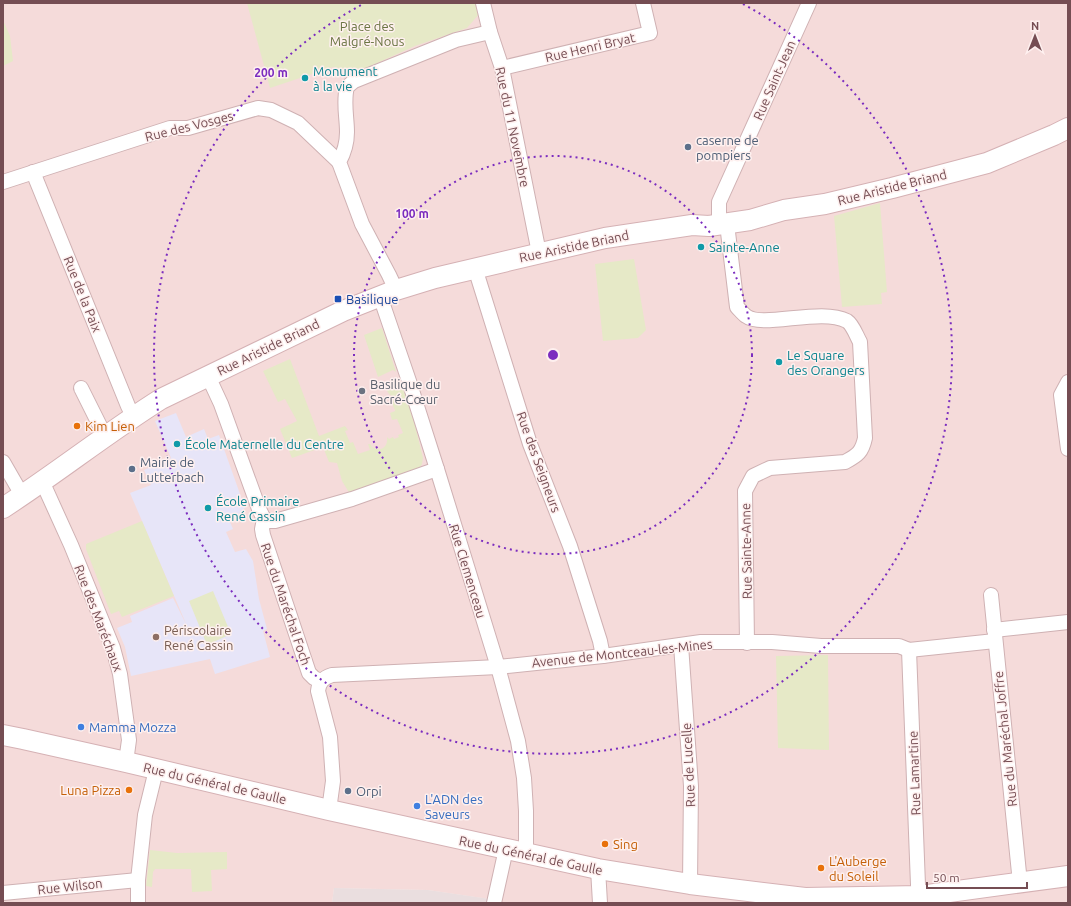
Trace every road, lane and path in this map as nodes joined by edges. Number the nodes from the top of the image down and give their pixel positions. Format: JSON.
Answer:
{"nodes":[{"id":1,"x":483,"y":3,"type":"edge"},
{"id":2,"x":642,"y":3,"type":"edge"},
{"id":3,"x":809,"y":3,"type":"edge"},
{"id":4,"x":490,"y":32,"type":"junction"},
{"id":5,"x":502,"y":68,"type":"junction"},
{"id":6,"x":1068,"y":128,"type":"edge"},
{"id":7,"x":339,"y":162,"type":"junction"},
{"id":8,"x":33,"y":172,"type":"junction"},
{"id":9,"x":3,"y":182,"type":"edge"},
{"id":10,"x":723,"y":224,"type":"junction"},
{"id":11,"x":539,"y":253,"type":"junction"},
{"id":12,"x":475,"y":268,"type":"junction"},
{"id":13,"x":388,"y":293,"type":"junction"},
{"id":14,"x":208,"y":376,"type":"junction"},
{"id":15,"x":1068,"y":382,"type":"edge"},
{"id":16,"x":81,"y":388,"type":"dead end"},
{"id":17,"x":133,"y":416,"type":"junction"},
{"id":18,"x":105,"y":436,"type":"junction"},
{"id":19,"x":1068,"y":449,"type":"edge"},
{"id":20,"x":3,"y":462,"type":"edge"},
{"id":21,"x":437,"y":469,"type":"junction"},
{"id":22,"x":42,"y":481,"type":"junction"},
{"id":23,"x":22,"y":495,"type":"junction"},
{"id":24,"x":3,"y":508,"type":"edge"},
{"id":25,"x":264,"y":519,"type":"junction"},
{"id":26,"x":991,"y":595,"type":"dead end"},
{"id":27,"x":1068,"y":622,"type":"edge"},
{"id":28,"x":995,"y":636,"type":"junction"},
{"id":29,"x":747,"y":643,"type":"junction"},
{"id":30,"x":682,"y":645,"type":"junction"},
{"id":31,"x":909,"y":650,"type":"junction"},
{"id":32,"x":603,"y":656,"type":"junction"},
{"id":33,"x":498,"y":667,"type":"junction"},
{"id":34,"x":321,"y":681,"type":"junction"},
{"id":35,"x":3,"y":736,"type":"edge"},
{"id":36,"x":126,"y":762,"type":"junction"},
{"id":37,"x":156,"y":770,"type":"junction"},
{"id":38,"x":329,"y":810,"type":"junction"},
{"id":39,"x":506,"y":849,"type":"junction"},
{"id":40,"x":526,"y":853,"type":"junction"},
{"id":41,"x":598,"y":869,"type":"junction"},
{"id":42,"x":1068,"y":876,"type":"edge"},
{"id":43,"x":138,"y":880,"type":"junction"},
{"id":44,"x":1020,"y":883,"type":"junction"},
{"id":45,"x":690,"y":884,"type":"junction"},
{"id":46,"x":3,"y":893,"type":"edge"},
{"id":47,"x":805,"y":900,"type":"edge"},
{"id":48,"x":921,"y":900,"type":"edge"},
{"id":49,"x":138,"y":903,"type":"edge"},
{"id":50,"x":494,"y":903,"type":"edge"},
{"id":51,"x":600,"y":903,"type":"edge"}],
"edges":[{"from":1,"to":4,"type":"street","name":"Rue du 11 Novembre"},
{"from":2,"to":5,"type":"street","name":"Rue Henri Bryat"},
{"from":3,"to":10,"type":"street","name":"Rue Saint-Jean"},
{"from":4,"to":5,"type":"street","name":"Rue du 11 Novembre"},
{"from":4,"to":7,"type":"street"},
{"from":5,"to":11,"type":"street","name":"Rue du 11 Novembre"},
{"from":6,"to":10,"type":"main road","name":"Rue Aristide Briand"},
{"from":7,"to":8,"type":"street","name":"Rue des Vosges"},
{"from":7,"to":13,"type":"street","name":"Rue Clemenceau"},
{"from":8,"to":9,"type":"street","name":"Rue des Vosges"},
{"from":8,"to":17,"type":"street","name":"Rue de la Paix"},
{"from":10,"to":11,"type":"main road","name":"Rue Aristide Briand"},
{"from":10,"to":29,"type":"street","name":"Rue Sainte-Anne"},
{"from":11,"to":12,"type":"main road","name":"Rue Aristide Briand"},
{"from":12,"to":13,"type":"main road","name":"Rue Aristide Briand"},
{"from":12,"to":32,"type":"street","name":"Rue des Seigneurs"},
{"from":13,"to":14,"type":"main road","name":"Rue Aristide Briand"},
{"from":13,"to":21,"type":"street","name":"Rue Clemenceau"},
{"from":14,"to":17,"type":"main road","name":"Rue Aristide Briand"},
{"from":14,"to":25,"type":"street","name":"Rue du Maréchal Foch"},
{"from":15,"to":19,"type":"street"},
{"from":16,"to":18,"type":"street"},
{"from":17,"to":18,"type":"main road","name":"Rue Aristide Briand"},
{"from":18,"to":22,"type":"main road","name":"Rue Aristide Briand"},
{"from":20,"to":23,"type":"street"},
{"from":21,"to":25,"type":"street"},
{"from":21,"to":33,"type":"street","name":"Rue Clemenceau"},
{"from":22,"to":23,"type":"main road","name":"Rue Aristide Briand"},
{"from":22,"to":36,"type":"street","name":"Rue des Maréchaux"},
{"from":23,"to":24,"type":"main road","name":"Rue Aristide Briand"},
{"from":25,"to":34,"type":"street","name":"Rue du Maréchal Foch"},
{"from":26,"to":28,"type":"street","name":"Rue du Maréchal Joffre"},
{"from":27,"to":28,"type":"street","name":"Avenue de Montceau-les-Mines"},
{"from":28,"to":31,"type":"street","name":"Avenue de Montceau-les-Mines"},
{"from":28,"to":44,"type":"street","name":"Rue du Maréchal Joffre"},
{"from":29,"to":30,"type":"street","name":"Avenue de Montceau-les-Mines"},
{"from":29,"to":31,"type":"street","name":"Avenue de Montceau-les-Mines"},
{"from":30,"to":32,"type":"street","name":"Avenue de Montceau-les-Mines"},
{"from":30,"to":45,"type":"street","name":"Rue de Lucelle"},
{"from":31,"to":48,"type":"street","name":"Rue Lamartine"},
{"from":32,"to":33,"type":"street","name":"Avenue de Montceau-les-Mines"},
{"from":33,"to":34,"type":"street","name":"Avenue de Montceau-les-Mines"},
{"from":33,"to":40,"type":"street","name":"Rue Clemenceau"},
{"from":34,"to":38,"type":"street"},
{"from":35,"to":36,"type":"main road","name":"Rue du Général de Gaulle"},
{"from":36,"to":37,"type":"main road","name":"Rue du Général de Gaulle"},
{"from":37,"to":38,"type":"main road","name":"Rue du Général de Gaulle"},
{"from":37,"to":43,"type":"street"},
{"from":38,"to":39,"type":"main road","name":"Rue du Général de Gaulle"},
{"from":39,"to":40,"type":"main road","name":"Rue du Général de Gaulle"},
{"from":39,"to":50,"type":"street"},
{"from":40,"to":41,"type":"main road","name":"Rue du Général de Gaulle"},
{"from":41,"to":45,"type":"main road","name":"Rue du Général de Gaulle"},
{"from":41,"to":51,"type":"street"},
{"from":42,"to":44,"type":"main road","name":"Rue du Général de Gaulle"},
{"from":43,"to":46,"type":"street","name":"Rue Wilson"},
{"from":43,"to":49,"type":"street"},
{"from":44,"to":48,"type":"main road","name":"Rue du Général de Gaulle"},
{"from":45,"to":47,"type":"main road","name":"Rue du Général de Gaulle"},
{"from":47,"to":48,"type":"main road","name":"Rue du Général de Gaulle"}]}
